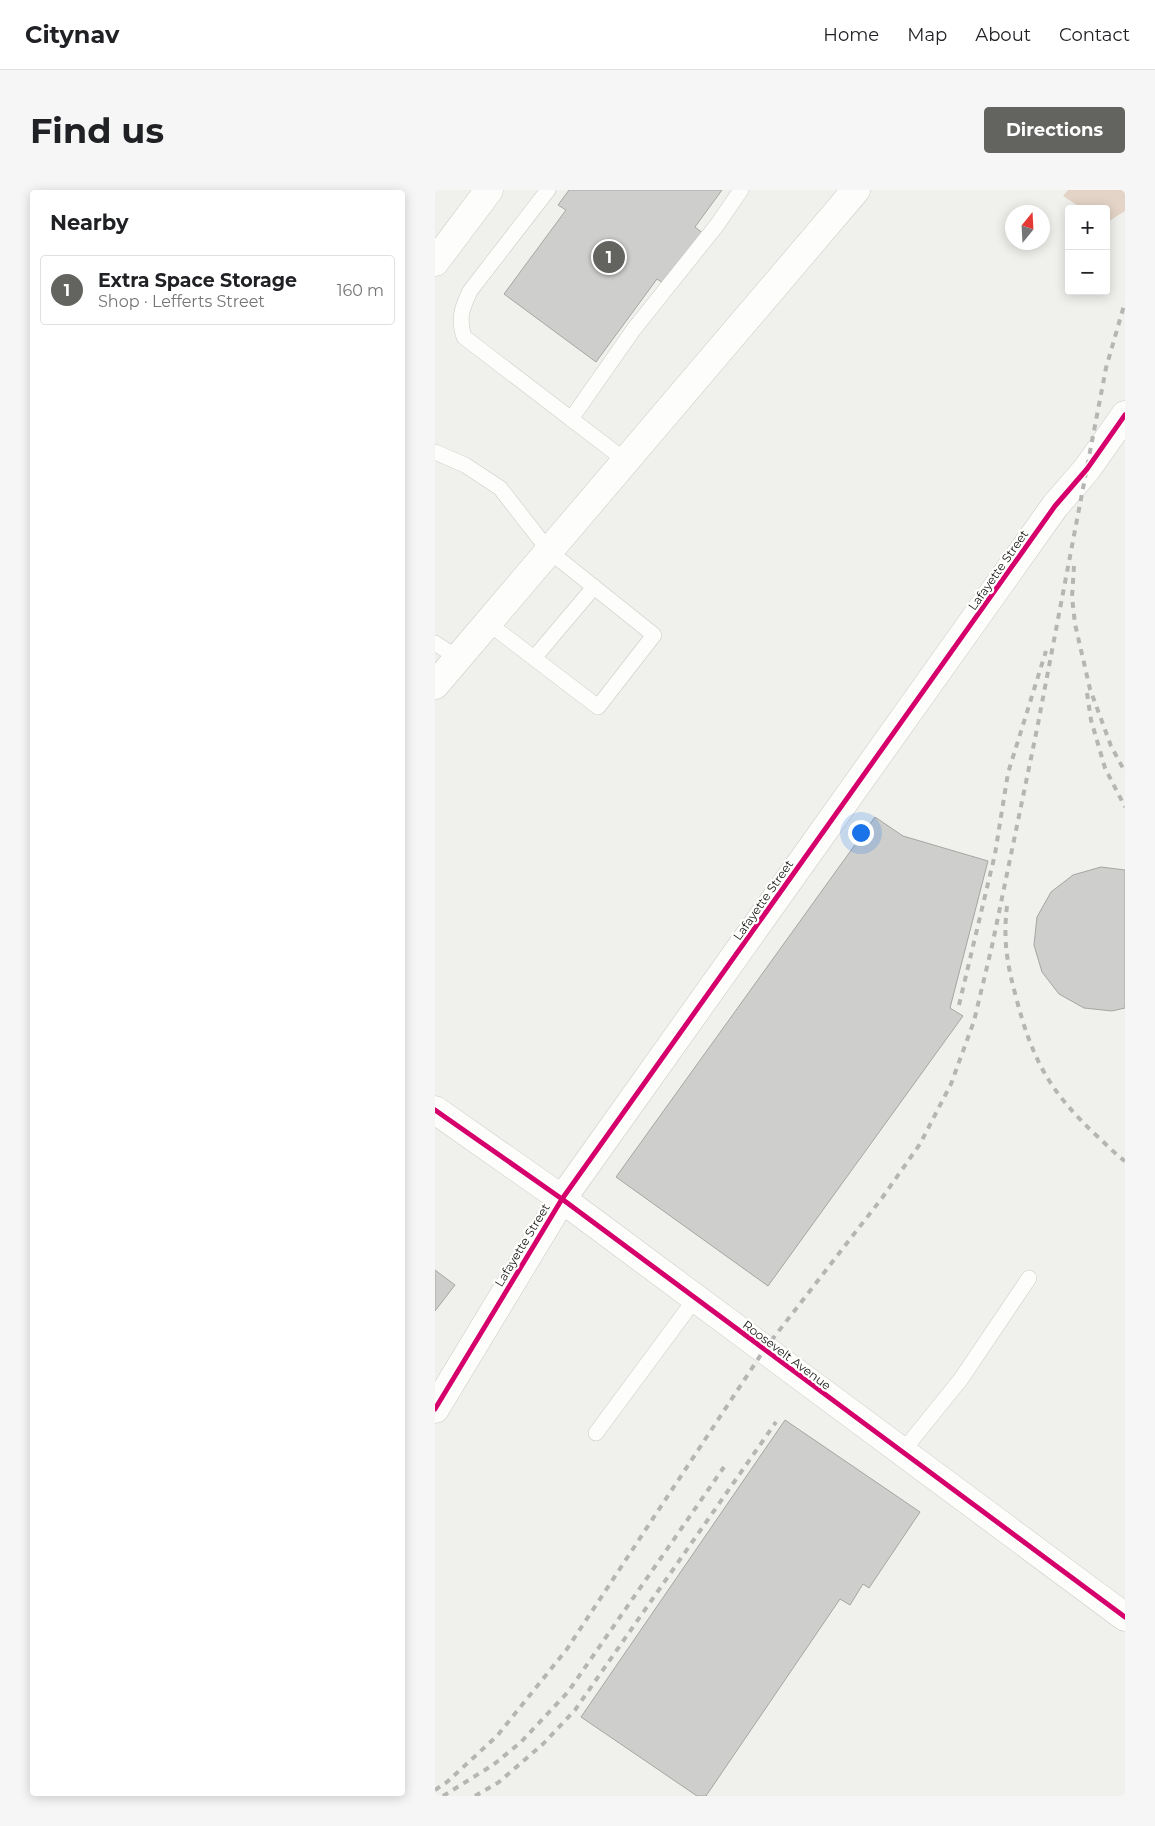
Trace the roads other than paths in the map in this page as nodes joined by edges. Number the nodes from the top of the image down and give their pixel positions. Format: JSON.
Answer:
{"nodes":[{"id":1,"x":489,"y":190,"type":"edge"},
{"id":2,"x":548,"y":190,"type":"edge"},
{"id":3,"x":741,"y":190,"type":"edge"},
{"id":4,"x":856,"y":190,"type":"edge"},
{"id":5,"x":435,"y":262,"type":"edge"},
{"id":6,"x":1125,"y":415,"type":"edge"},
{"id":7,"x":571,"y":419,"type":"junction"},
{"id":8,"x":435,"y":452,"type":"edge"},
{"id":9,"x":626,"y":461,"type":"junction"},
{"id":10,"x":549,"y":551,"type":"junction"},
{"id":11,"x":593,"y":587,"type":"junction"},
{"id":12,"x":488,"y":623,"type":"junction"},
{"id":13,"x":435,"y":643,"type":"edge"},
{"id":14,"x":458,"y":658,"type":"junction"},
{"id":15,"x":535,"y":658,"type":"junction"},
{"id":16,"x":435,"y":685,"type":"edge"},
{"id":17,"x":435,"y":1110,"type":"edge"},
{"id":18,"x":562,"y":1199,"type":"junction"},
{"id":19,"x":1029,"y":1278,"type":"dead end"},
{"id":20,"x":695,"y":1299,"type":"junction"},
{"id":21,"x":435,"y":1409,"type":"edge"},
{"id":22,"x":596,"y":1432,"type":"dead end"},
{"id":23,"x":901,"y":1452,"type":"junction"},
{"id":24,"x":1125,"y":1618,"type":"edge"}],
"edges":[{"from":1,"to":5,"type":"street"},
{"from":2,"to":7,"type":"lane"},
{"from":3,"to":7,"type":"lane"},
{"from":4,"to":9,"type":"street"},
{"from":6,"to":18,"type":"street","name":"Lafayette Street"},
{"from":7,"to":9,"type":"lane"},
{"from":8,"to":10,"type":"lane"},
{"from":9,"to":10,"type":"street"},
{"from":10,"to":11,"type":"lane"},
{"from":10,"to":12,"type":"street"},
{"from":11,"to":15,"type":"lane"},
{"from":11,"to":15,"type":"lane"},
{"from":12,"to":14,"type":"street"},
{"from":12,"to":15,"type":"lane"},
{"from":13,"to":14,"type":"lane"},
{"from":14,"to":16,"type":"street"},
{"from":17,"to":18,"type":"street","name":"Roosevelt Avenue"},
{"from":18,"to":20,"type":"street","name":"Roosevelt Avenue"},
{"from":18,"to":21,"type":"street","name":"Lafayette Street"},
{"from":19,"to":23,"type":"lane"},
{"from":20,"to":22,"type":"lane"},
{"from":20,"to":23,"type":"street","name":"Roosevelt Avenue"},
{"from":23,"to":24,"type":"street","name":"Roosevelt Avenue"}]}
